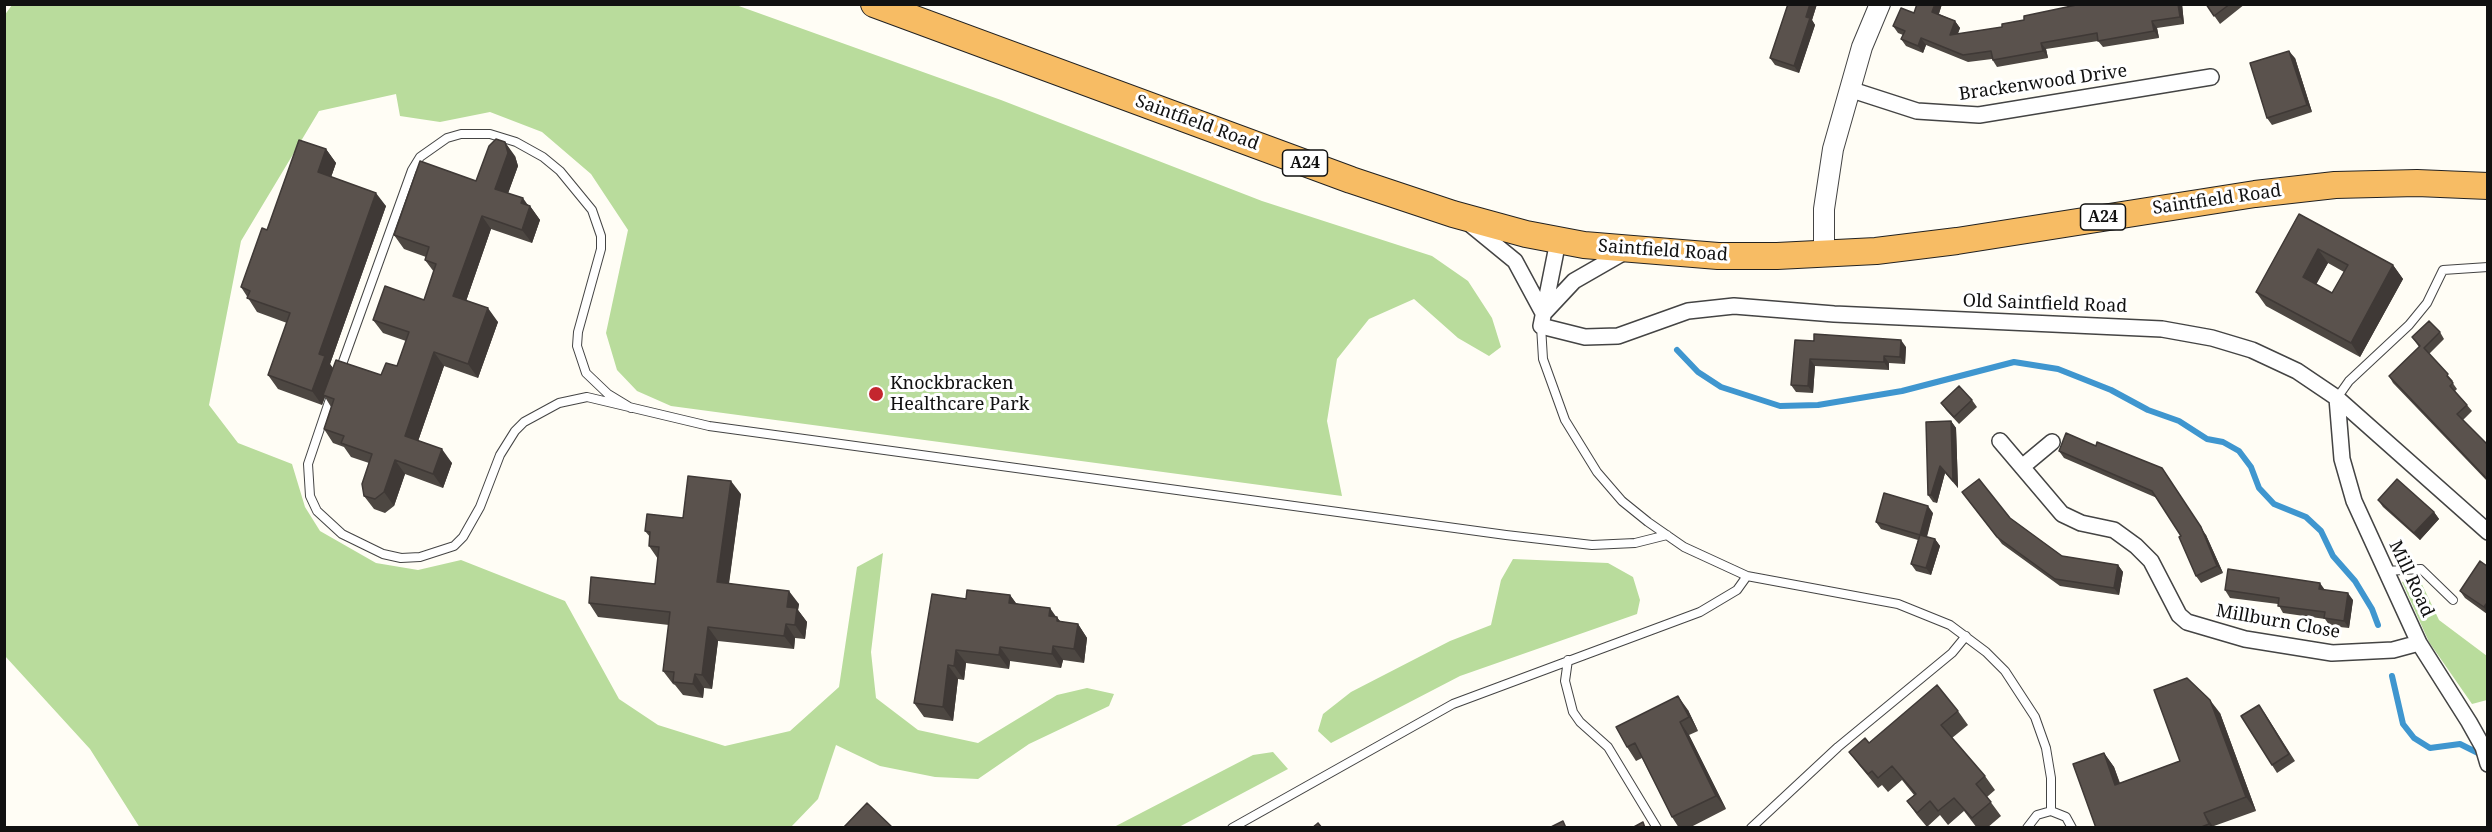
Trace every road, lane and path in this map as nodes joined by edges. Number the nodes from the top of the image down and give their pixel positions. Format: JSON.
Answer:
{"nodes":[{"id":1,"x":874,"y":4,"type":"edge"},
{"id":2,"x":1880,"y":4,"type":"edge"},
{"id":3,"x":2211,"y":77,"type":"dead end"},
{"id":4,"x":1849,"y":89,"type":"junction"},
{"id":5,"x":2487,"y":186,"type":"edge"},
{"id":6,"x":1453,"y":214,"type":"junction"},
{"id":7,"x":1558,"y":241,"type":"junction"},
{"id":8,"x":1628,"y":250,"type":"junction"},
{"id":9,"x":1824,"y":254,"type":"junction"},
{"id":10,"x":2487,"y":267,"type":"edge"},
{"id":11,"x":1542,"y":320,"type":"junction"},
{"id":12,"x":338,"y":378,"type":"edge"},
{"id":13,"x":334,"y":389,"type":"edge"},
{"id":14,"x":2337,"y":398,"type":"junction"},
{"id":15,"x":631,"y":408,"type":"junction"},
{"id":16,"x":2000,"y":441,"type":"dead end"},
{"id":17,"x":2052,"y":442,"type":"dead end"},
{"id":18,"x":2022,"y":467,"type":"junction"},
{"id":19,"x":2487,"y":532,"type":"edge"},
{"id":20,"x":1667,"y":535,"type":"junction"},
{"id":21,"x":2386,"y":571,"type":"junction"},
{"id":22,"x":1747,"y":576,"type":"junction"},
{"id":23,"x":2453,"y":600,"type":"dead end"},
{"id":24,"x":1966,"y":636,"type":"junction"},
{"id":25,"x":2419,"y":643,"type":"junction"},
{"id":26,"x":1568,"y":660,"type":"junction"},
{"id":27,"x":2487,"y":764,"type":"edge"},
{"id":28,"x":2051,"y":812,"type":"junction"},
{"id":29,"x":1232,"y":828,"type":"edge"},
{"id":30,"x":1657,"y":828,"type":"edge"},
{"id":31,"x":1751,"y":828,"type":"edge"},
{"id":32,"x":2027,"y":828,"type":"edge"},
{"id":33,"x":2073,"y":828,"type":"edge"}],
"edges":[{"from":1,"to":6,"type":"highway","name":"Saintfield Road","number":"A24"},
{"from":2,"to":4,"type":"street"},
{"from":3,"to":4,"type":"street","name":"Brackenwood Drive"},
{"from":4,"to":9,"type":"street"},
{"from":5,"to":9,"type":"highway","name":"Saintfield Road","number":"A24"},
{"from":6,"to":7,"type":"highway","name":"Saintfield Road","number":"A24"},
{"from":6,"to":11,"type":"street"},
{"from":7,"to":8,"type":"highway","name":"Saintfield Road","number":"A24"},
{"from":7,"to":11,"type":"street"},
{"from":8,"to":9,"type":"highway","name":"Saintfield Road","number":"A24"},
{"from":8,"to":11,"type":"street"},
{"from":10,"to":14,"type":"lane"},
{"from":11,"to":14,"type":"street","name":"Old Saintfield Road"},
{"from":11,"to":20,"type":"lane"},
{"from":12,"to":15,"type":"lane"},
{"from":13,"to":15,"type":"lane"},
{"from":14,"to":19,"type":"street","name":"Old Saintfield Road"},
{"from":14,"to":21,"type":"street","name":"Mill Road"},
{"from":15,"to":20,"type":"lane"},
{"from":16,"to":18,"type":"street","name":"Millburn Close"},
{"from":17,"to":18,"type":"street"},
{"from":18,"to":25,"type":"street","name":"Millburn Close"},
{"from":20,"to":22,"type":"lane"},
{"from":21,"to":23,"type":"lane"},
{"from":21,"to":25,"type":"street","name":"Mill Road"},
{"from":22,"to":24,"type":"lane"},
{"from":22,"to":26,"type":"lane"},
{"from":24,"to":28,"type":"lane"},
{"from":24,"to":31,"type":"lane"},
{"from":25,"to":27,"type":"street","name":"Mill Road"},
{"from":26,"to":29,"type":"lane"},
{"from":26,"to":30,"type":"lane"},
{"from":28,"to":32,"type":"lane"},
{"from":28,"to":33,"type":"lane"}]}
